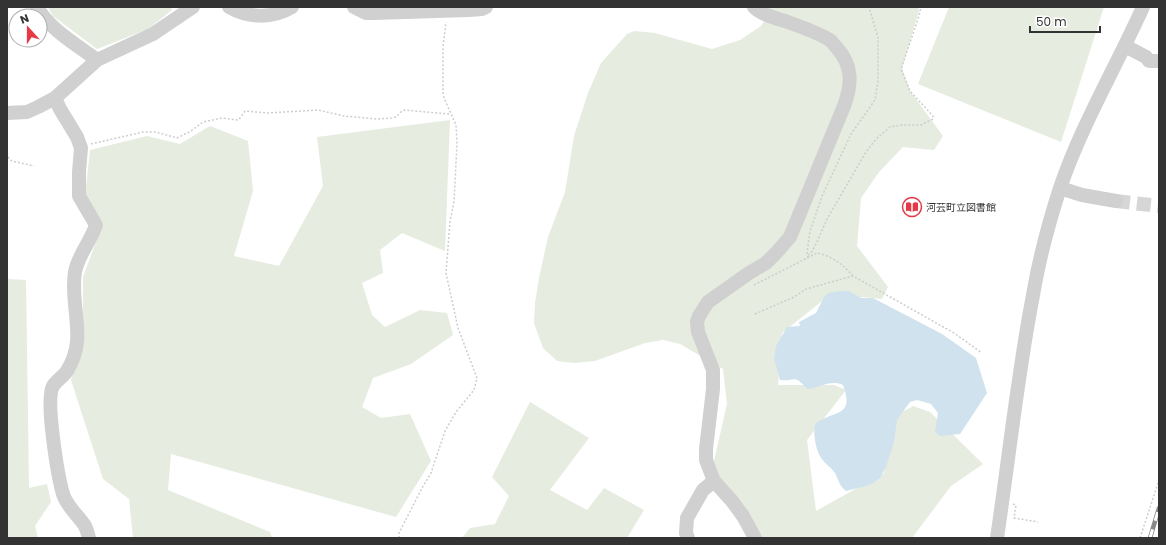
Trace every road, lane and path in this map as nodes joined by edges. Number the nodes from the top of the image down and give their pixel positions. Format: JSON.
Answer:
{"nodes":[{"id":1,"x":37,"y":7,"type":"edge"},
{"id":2,"x":193,"y":7,"type":"edge"},
{"id":3,"x":228,"y":7,"type":"edge"},
{"id":4,"x":292,"y":7,"type":"edge"},
{"id":5,"x":354,"y":7,"type":"edge"},
{"id":6,"x":486,"y":7,"type":"edge"},
{"id":7,"x":754,"y":7,"type":"edge"},
{"id":8,"x":869,"y":7,"type":"edge"},
{"id":9,"x":921,"y":7,"type":"edge"},
{"id":10,"x":1143,"y":7,"type":"edge"},
{"id":11,"x":448,"y":11,"type":"junction"},
{"id":12,"x":1125,"y":46,"type":"junction"},
{"id":13,"x":97,"y":60,"type":"junction"},
{"id":14,"x":1159,"y":61,"type":"edge"},
{"id":15,"x":55,"y":98,"type":"junction"},
{"id":16,"x":451,"y":113,"type":"junction"},
{"id":17,"x":7,"y":114,"type":"edge"},
{"id":18,"x":80,"y":146,"type":"junction"},
{"id":19,"x":7,"y":153,"type":"edge"},
{"id":20,"x":34,"y":166,"type":"dead end"},
{"id":21,"x":1060,"y":188,"type":"junction"},
{"id":22,"x":1116,"y":201,"type":"tunnel mouth"},
{"id":23,"x":808,"y":257,"type":"junction"},
{"id":24,"x":853,"y":276,"type":"junction"},
{"id":25,"x":752,"y":286,"type":"dead end"},
{"id":26,"x":755,"y":314,"type":"dead end"},
{"id":27,"x":982,"y":353,"type":"dead end"},
{"id":28,"x":1159,"y":480,"type":"edge"},
{"id":29,"x":714,"y":481,"type":"junction"},
{"id":30,"x":1011,"y":504,"type":"dead end"},
{"id":31,"x":1038,"y":522,"type":"dead end"},
{"id":32,"x":89,"y":538,"type":"edge"},
{"id":33,"x":399,"y":538,"type":"edge"},
{"id":34,"x":688,"y":538,"type":"edge"},
{"id":35,"x":755,"y":538,"type":"edge"},
{"id":36,"x":997,"y":538,"type":"edge"},
{"id":37,"x":1140,"y":538,"type":"edge"}],
"edges":[{"from":1,"to":13,"type":"street"},
{"from":2,"to":13,"type":"street"},
{"from":3,"to":4,"type":"street"},
{"from":5,"to":11,"type":"street"},
{"from":6,"to":11,"type":"street"},
{"from":7,"to":29,"type":"street"},
{"from":8,"to":23,"type":"path"},
{"from":9,"to":23,"type":"path"},
{"from":10,"to":12,"type":"street"},
{"from":11,"to":16,"type":"path"},
{"from":12,"to":14,"type":"street"},
{"from":12,"to":21,"type":"street"},
{"from":13,"to":15,"type":"street"},
{"from":15,"to":17,"type":"street"},
{"from":15,"to":18,"type":"street"},
{"from":16,"to":18,"type":"path"},
{"from":16,"to":33,"type":"path"},
{"from":18,"to":32,"type":"street"},
{"from":19,"to":20,"type":"path"},
{"from":21,"to":22,"type":"street"},
{"from":21,"to":36,"type":"street"},
{"from":23,"to":24,"type":"path"},
{"from":23,"to":25,"type":"path"},
{"from":24,"to":26,"type":"path"},
{"from":24,"to":27,"type":"path"},
{"from":28,"to":37,"type":"path"},
{"from":29,"to":34,"type":"street"},
{"from":29,"to":35,"type":"street"},
{"from":30,"to":31,"type":"path"}]}
